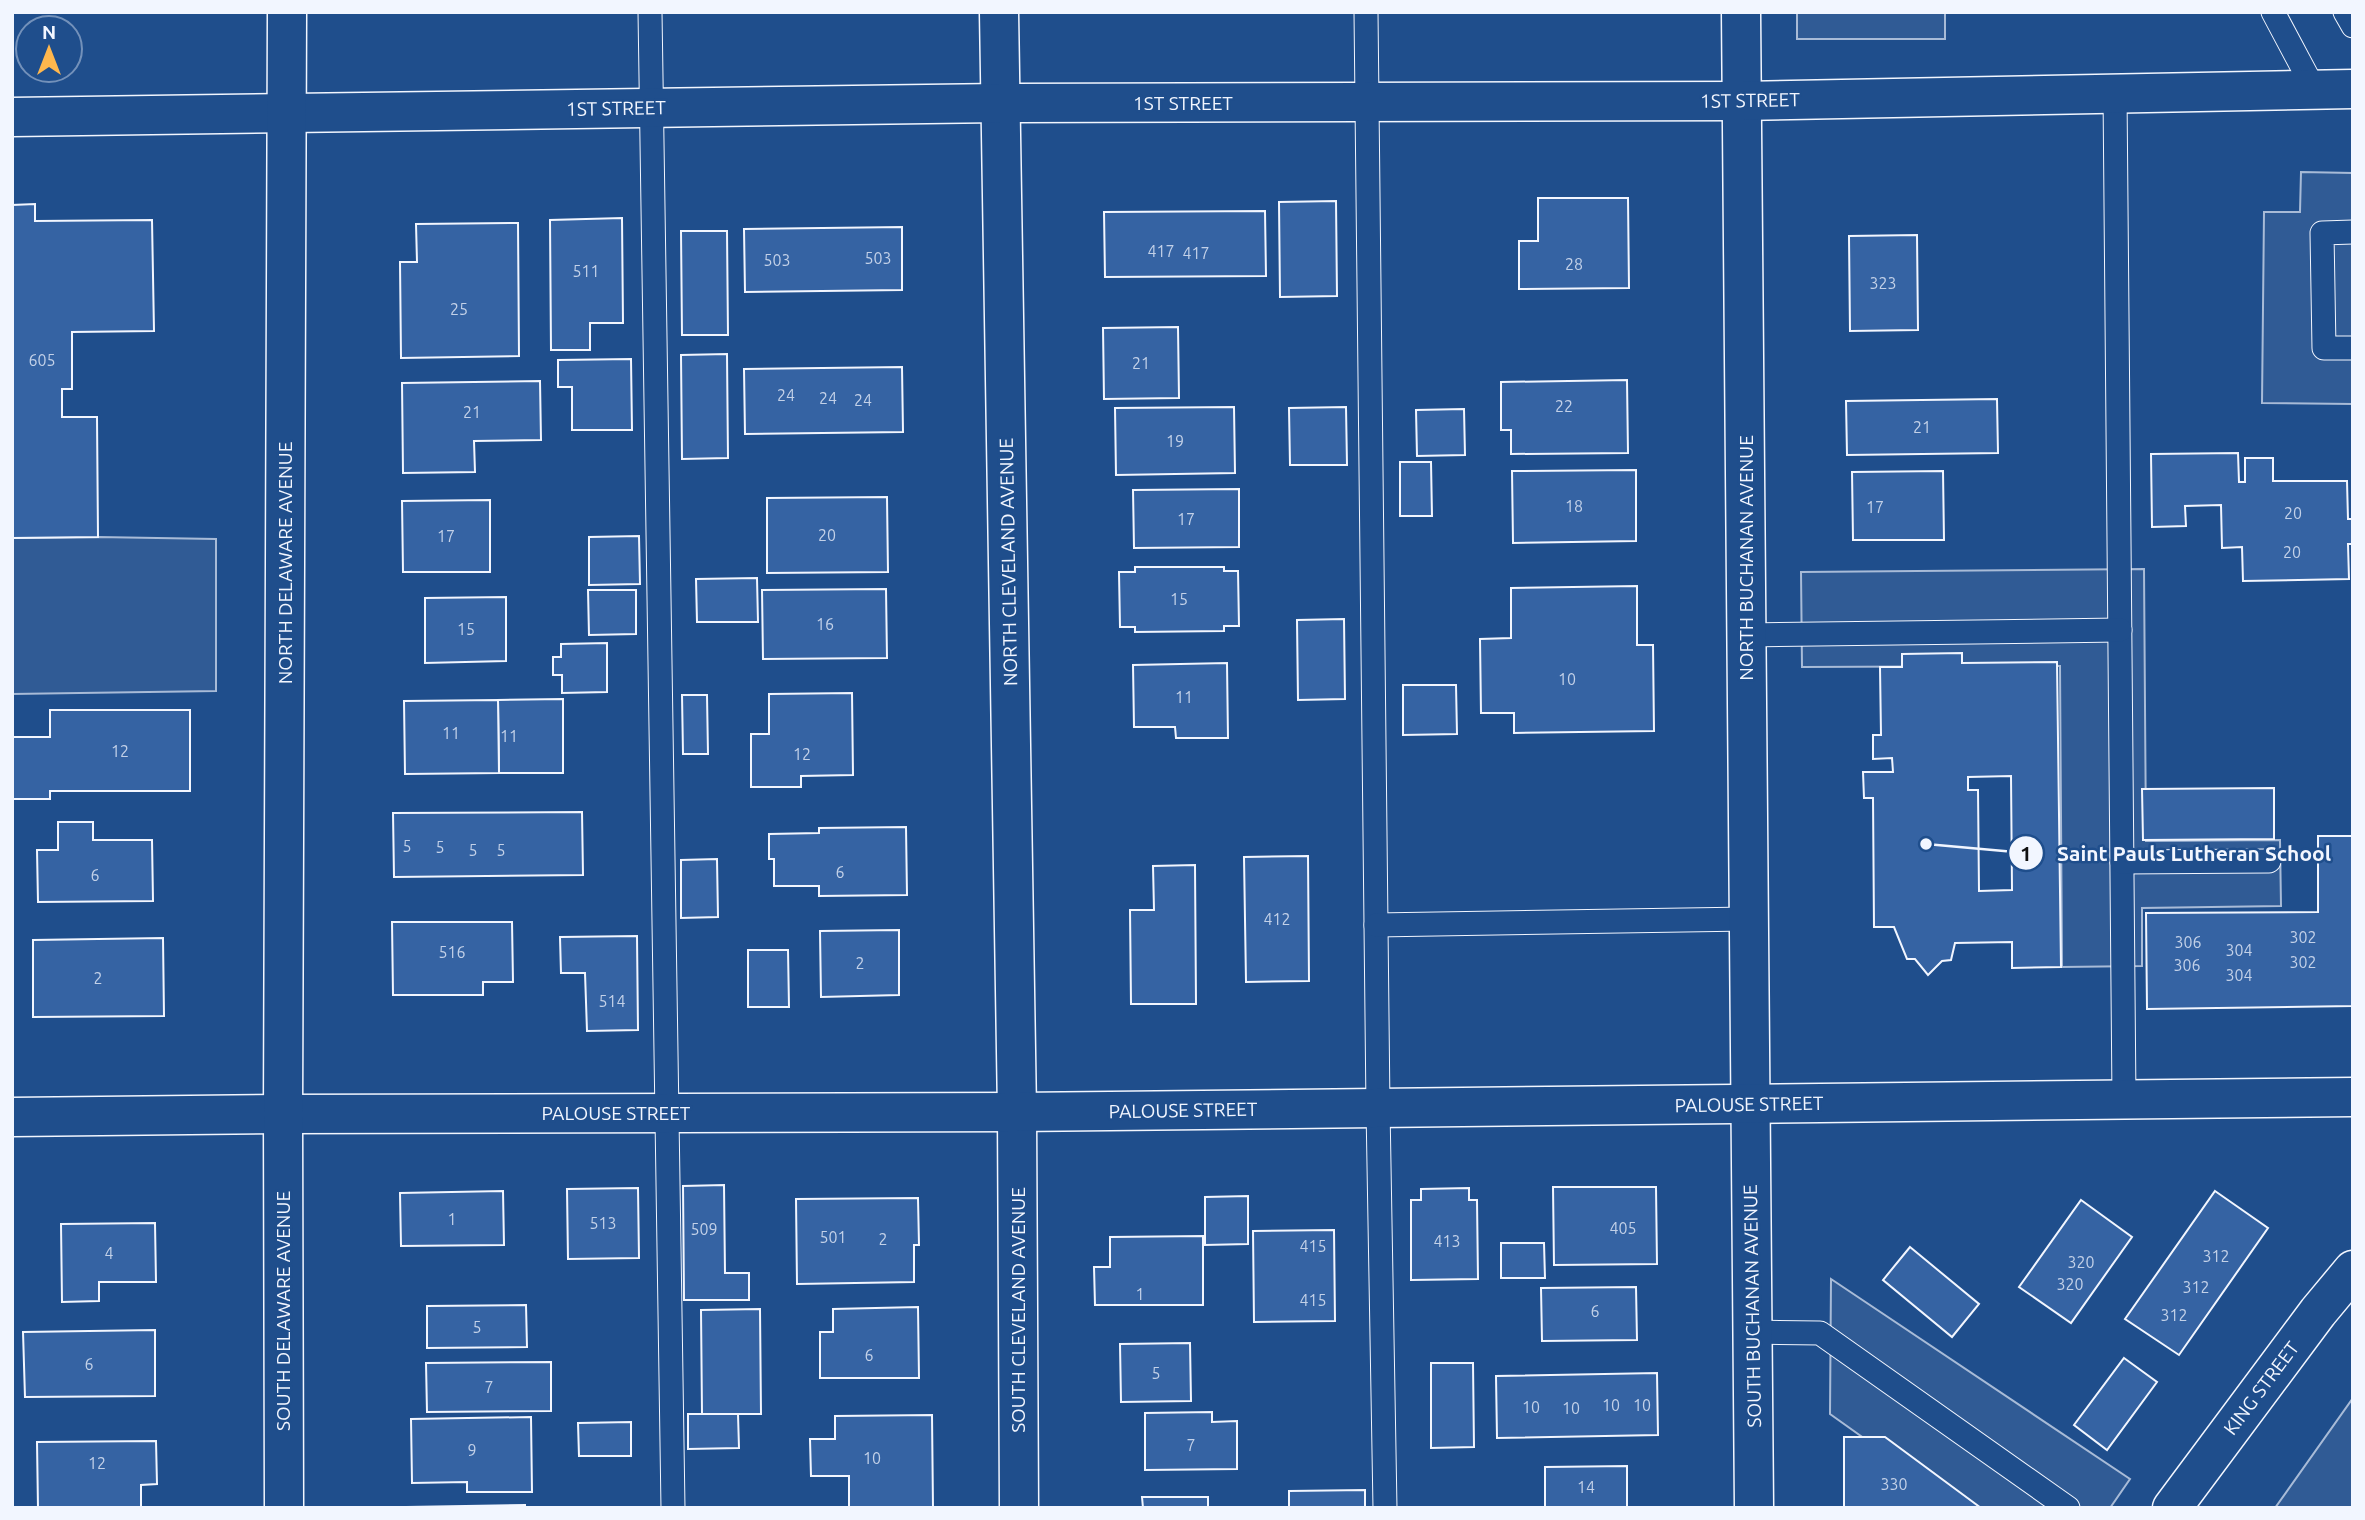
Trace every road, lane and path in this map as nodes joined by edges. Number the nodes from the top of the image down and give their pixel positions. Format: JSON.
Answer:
{"nodes":[{"id":1,"x":287,"y":12,"type":"edge"},
{"id":2,"x":650,"y":12,"type":"edge"},
{"id":3,"x":999,"y":12,"type":"edge"},
{"id":4,"x":1366,"y":12,"type":"edge"},
{"id":5,"x":1741,"y":12,"type":"edge"},
{"id":6,"x":2273,"y":12,"type":"edge"},
{"id":7,"x":2346,"y":12,"type":"edge"},
{"id":8,"x":2353,"y":26,"type":"edge"},
{"id":9,"x":2314,"y":89,"type":"junction"},
{"id":10,"x":2353,"y":89,"type":"edge"},
{"id":11,"x":2115,"y":93,"type":"junction"},
{"id":12,"x":1742,"y":101,"type":"junction"},
{"id":13,"x":1366,"y":102,"type":"junction"},
{"id":14,"x":1000,"y":103,"type":"junction"},
{"id":15,"x":651,"y":107,"type":"junction"},
{"id":16,"x":287,"y":112,"type":"junction"},
{"id":17,"x":12,"y":117,"type":"edge"},
{"id":18,"x":2353,"y":232,"type":"edge"},
{"id":19,"x":2353,"y":348,"type":"edge"},
{"id":20,"x":2120,"y":630,"type":"junction"},
{"id":21,"x":1746,"y":635,"type":"junction"},
{"id":22,"x":2269,"y":861,"type":"dead end"},
{"id":23,"x":2122,"y":862,"type":"junction"},
{"id":24,"x":1748,"y":919,"type":"junction"},
{"id":25,"x":1376,"y":925,"type":"junction"},
{"id":26,"x":2353,"y":1097,"type":"edge"},
{"id":27,"x":2124,"y":1100,"type":"junction"},
{"id":28,"x":1750,"y":1104,"type":"junction"},
{"id":29,"x":1378,"y":1108,"type":"junction"},
{"id":30,"x":1017,"y":1112,"type":"junction"},
{"id":31,"x":667,"y":1113,"type":"junction"},
{"id":32,"x":283,"y":1114,"type":"junction"},
{"id":33,"x":12,"y":1116,"type":"edge"},
{"id":34,"x":2353,"y":1270,"type":"edge"},
{"id":35,"x":1752,"y":1332,"type":"junction"},
{"id":36,"x":284,"y":1508,"type":"edge"},
{"id":37,"x":673,"y":1508,"type":"edge"},
{"id":38,"x":1019,"y":1508,"type":"edge"},
{"id":39,"x":1385,"y":1508,"type":"edge"},
{"id":40,"x":1754,"y":1508,"type":"edge"},
{"id":41,"x":2067,"y":1508,"type":"edge"},
{"id":42,"x":2172,"y":1508,"type":"edge"}],
"edges":[{"from":1,"to":16,"type":"street","name":"NORTH DELAWARE AVENUE"},
{"from":2,"to":15,"type":"lane"},
{"from":3,"to":14,"type":"street","name":"NORTH CLEVELAND AVENUE"},
{"from":4,"to":13,"type":"lane"},
{"from":5,"to":12,"type":"street","name":"NORTH BUCHANAN AVENUE"},
{"from":6,"to":9,"type":"lane"},
{"from":7,"to":8,"type":"lane"},
{"from":9,"to":10,"type":"street","name":"1ST STREET"},
{"from":9,"to":11,"type":"street","name":"1ST STREET"},
{"from":11,"to":12,"type":"street","name":"1ST STREET"},
{"from":11,"to":20,"type":"lane"},
{"from":12,"to":13,"type":"street","name":"1ST STREET"},
{"from":12,"to":21,"type":"street","name":"NORTH BUCHANAN AVENUE"},
{"from":13,"to":14,"type":"street","name":"1ST STREET"},
{"from":13,"to":25,"type":"lane"},
{"from":14,"to":15,"type":"street","name":"1ST STREET"},
{"from":14,"to":30,"type":"street","name":"NORTH CLEVELAND AVENUE"},
{"from":15,"to":16,"type":"street","name":"1ST STREET"},
{"from":15,"to":31,"type":"lane"},
{"from":16,"to":17,"type":"street","name":"1ST STREET"},
{"from":16,"to":32,"type":"street","name":"NORTH DELAWARE AVENUE"},
{"from":18,"to":19,"type":"lane"},
{"from":20,"to":21,"type":"lane"},
{"from":20,"to":23,"type":"lane"},
{"from":21,"to":24,"type":"street","name":"NORTH BUCHANAN AVENUE"},
{"from":22,"to":23,"type":"lane"},
{"from":23,"to":27,"type":"lane"},
{"from":24,"to":25,"type":"lane"},
{"from":24,"to":28,"type":"street","name":"NORTH BUCHANAN AVENUE"},
{"from":25,"to":29,"type":"lane"},
{"from":26,"to":27,"type":"street","name":"PALOUSE STREET"},
{"from":27,"to":28,"type":"street","name":"PALOUSE STREET"},
{"from":28,"to":29,"type":"street","name":"PALOUSE STREET"},
{"from":28,"to":35,"type":"street","name":"SOUTH BUCHANAN AVENUE"},
{"from":29,"to":30,"type":"street","name":"PALOUSE STREET"},
{"from":29,"to":39,"type":"lane"},
{"from":30,"to":31,"type":"street","name":"PALOUSE STREET"},
{"from":30,"to":38,"type":"street","name":"SOUTH CLEVELAND AVENUE"},
{"from":31,"to":32,"type":"street","name":"PALOUSE STREET"},
{"from":31,"to":37,"type":"lane"},
{"from":32,"to":33,"type":"street","name":"PALOUSE STREET"},
{"from":32,"to":36,"type":"street","name":"SOUTH DELAWARE AVENUE"},
{"from":34,"to":42,"type":"street","name":"KING STREET"},
{"from":35,"to":40,"type":"street","name":"SOUTH BUCHANAN AVENUE"},
{"from":35,"to":41,"type":"lane"}]}
